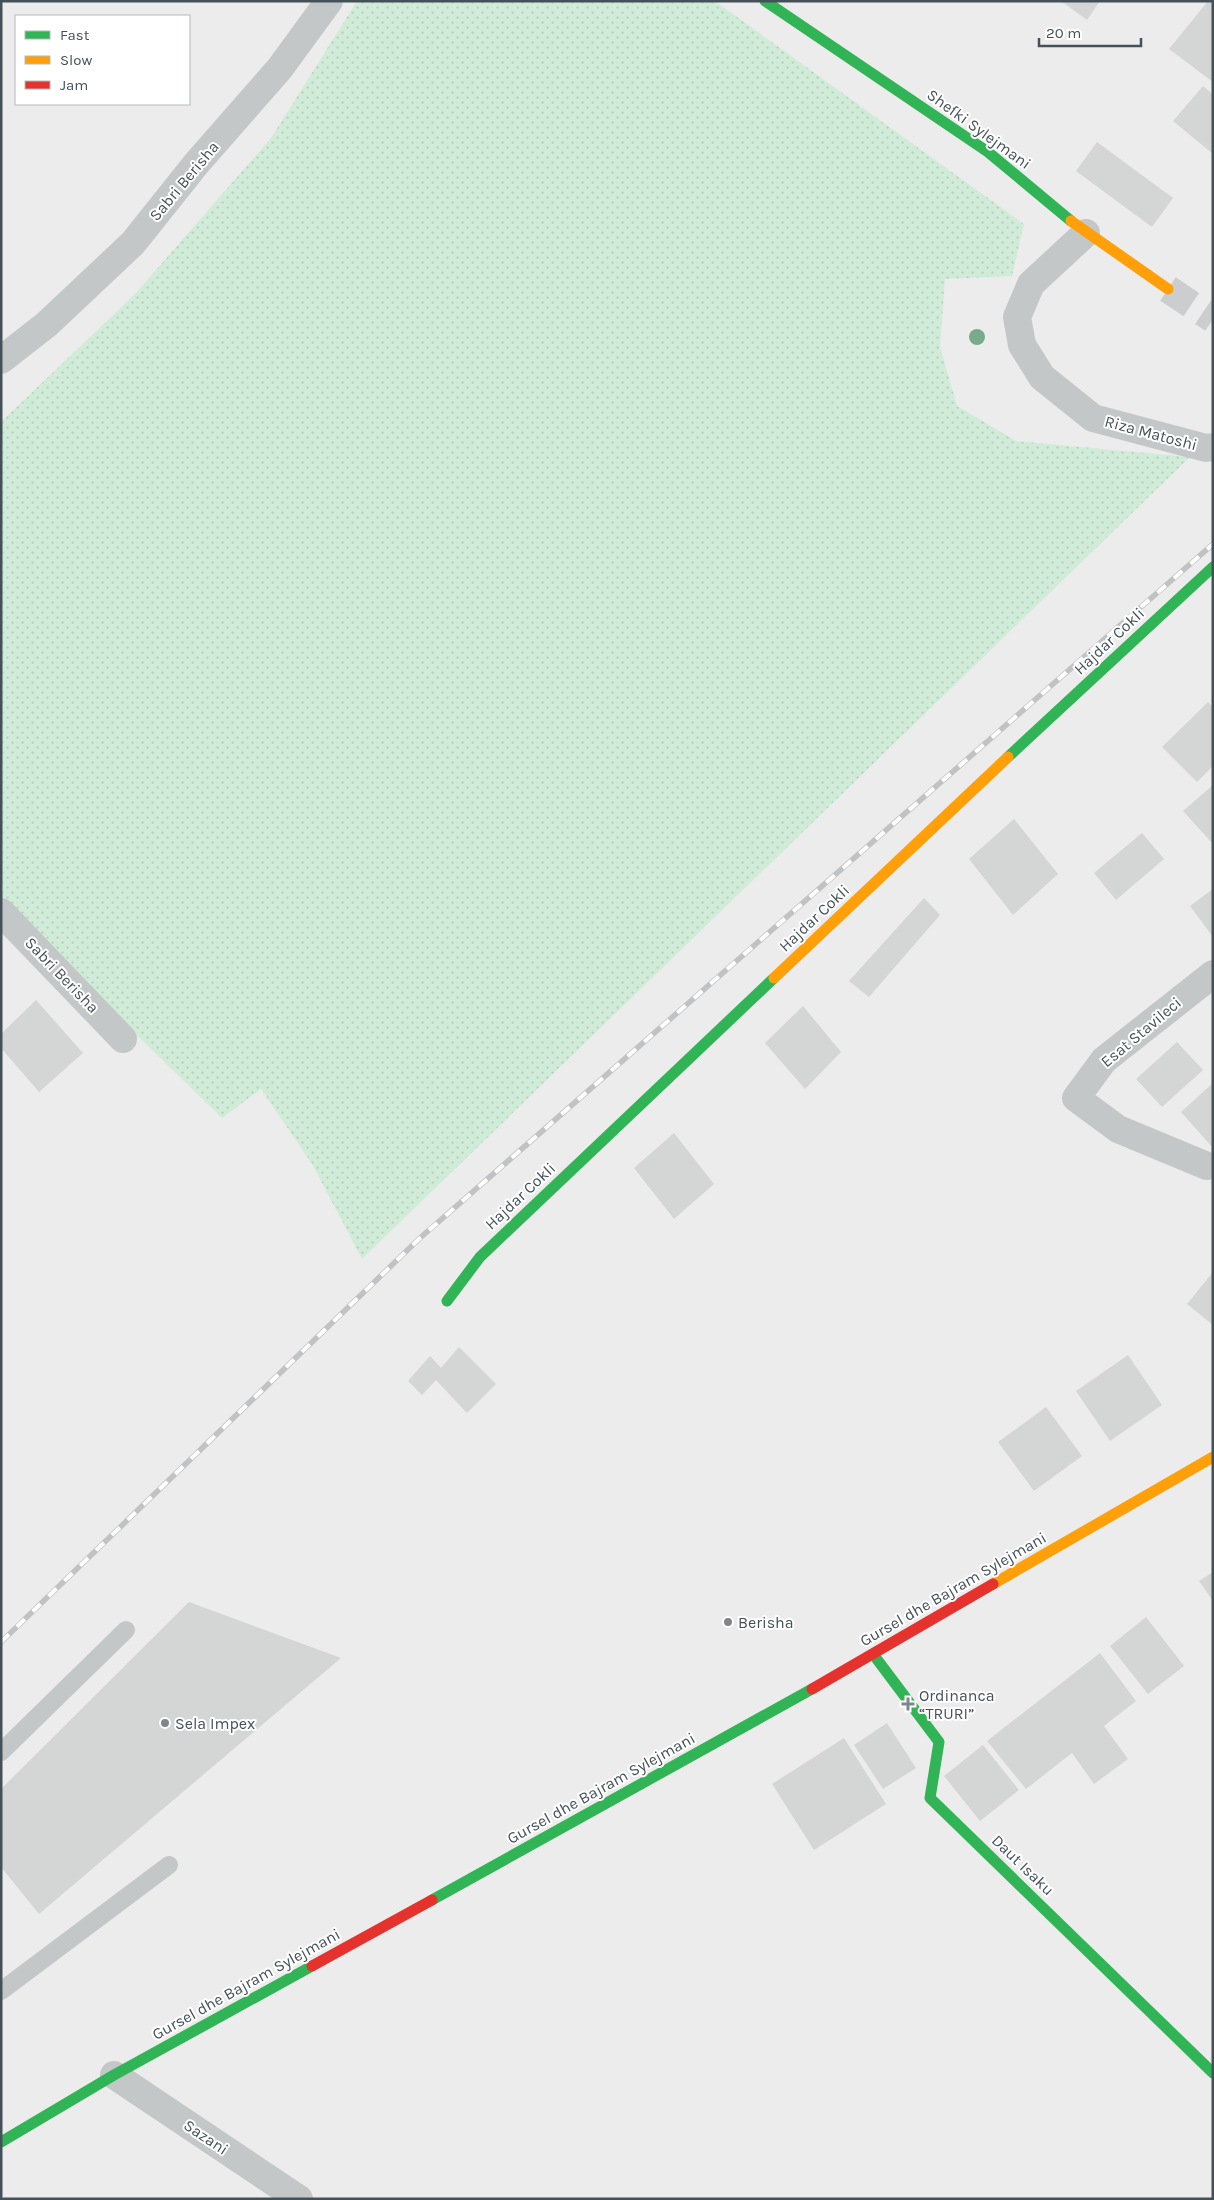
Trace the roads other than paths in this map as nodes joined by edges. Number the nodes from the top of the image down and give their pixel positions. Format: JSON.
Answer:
{"nodes":[{"id":1,"x":329,"y":1,"type":"edge"},
{"id":2,"x":766,"y":1,"type":"edge"},
{"id":3,"x":1086,"y":233,"type":"junction"},
{"id":4,"x":1168,"y":289,"type":"tunnel mouth"},
{"id":5,"x":8,"y":346,"type":"edge"},
{"id":6,"x":1213,"y":447,"type":"edge"},
{"id":7,"x":1213,"y":567,"type":"edge"},
{"id":8,"x":1,"y":912,"type":"edge"},
{"id":9,"x":1213,"y":974,"type":"edge"},
{"id":10,"x":123,"y":1039,"type":"dead end"},
{"id":11,"x":1207,"y":1166,"type":"dead end"},
{"id":12,"x":448,"y":1302,"type":"dead end"},
{"id":13,"x":1211,"y":1463,"type":"edge"},
{"id":14,"x":126,"y":1630,"type":"dead end"},
{"id":15,"x":873,"y":1654,"type":"junction"},
{"id":16,"x":1,"y":1752,"type":"edge"},
{"id":17,"x":170,"y":1865,"type":"dead end"},
{"id":18,"x":1,"y":1991,"type":"edge"},
{"id":19,"x":1213,"y":2073,"type":"edge"},
{"id":20,"x":114,"y":2076,"type":"junction"},
{"id":21,"x":1,"y":2142,"type":"edge"},
{"id":22,"x":299,"y":2199,"type":"edge"}],
"edges":[{"from":1,"to":5,"type":"street","name":"Sabri Berisha"},
{"from":2,"to":3,"type":"street","name":"Shefki Sylejmani"},
{"from":3,"to":4,"type":"street","name":"Shefki Sylejmani"},
{"from":3,"to":6,"type":"street","name":"Riza Matoshi"},
{"from":7,"to":12,"type":"street","name":"Hajdar Cokli"},
{"from":8,"to":10,"type":"street","name":"Sabri Berisha"},
{"from":9,"to":11,"type":"street","name":"Esat Stavileci"},
{"from":13,"to":15,"type":"street","name":"Gursel dhe Bajram Sylejmani"},
{"from":14,"to":16,"type":"lane"},
{"from":15,"to":19,"type":"street","name":"Daut Isaku"},
{"from":15,"to":20,"type":"street","name":"Gursel dhe Bajram Sylejmani"},
{"from":17,"to":18,"type":"lane"},
{"from":20,"to":21,"type":"street","name":"Gursel dhe Bajram Sylejmani"},
{"from":20,"to":22,"type":"street","name":"Sazani"}]}
